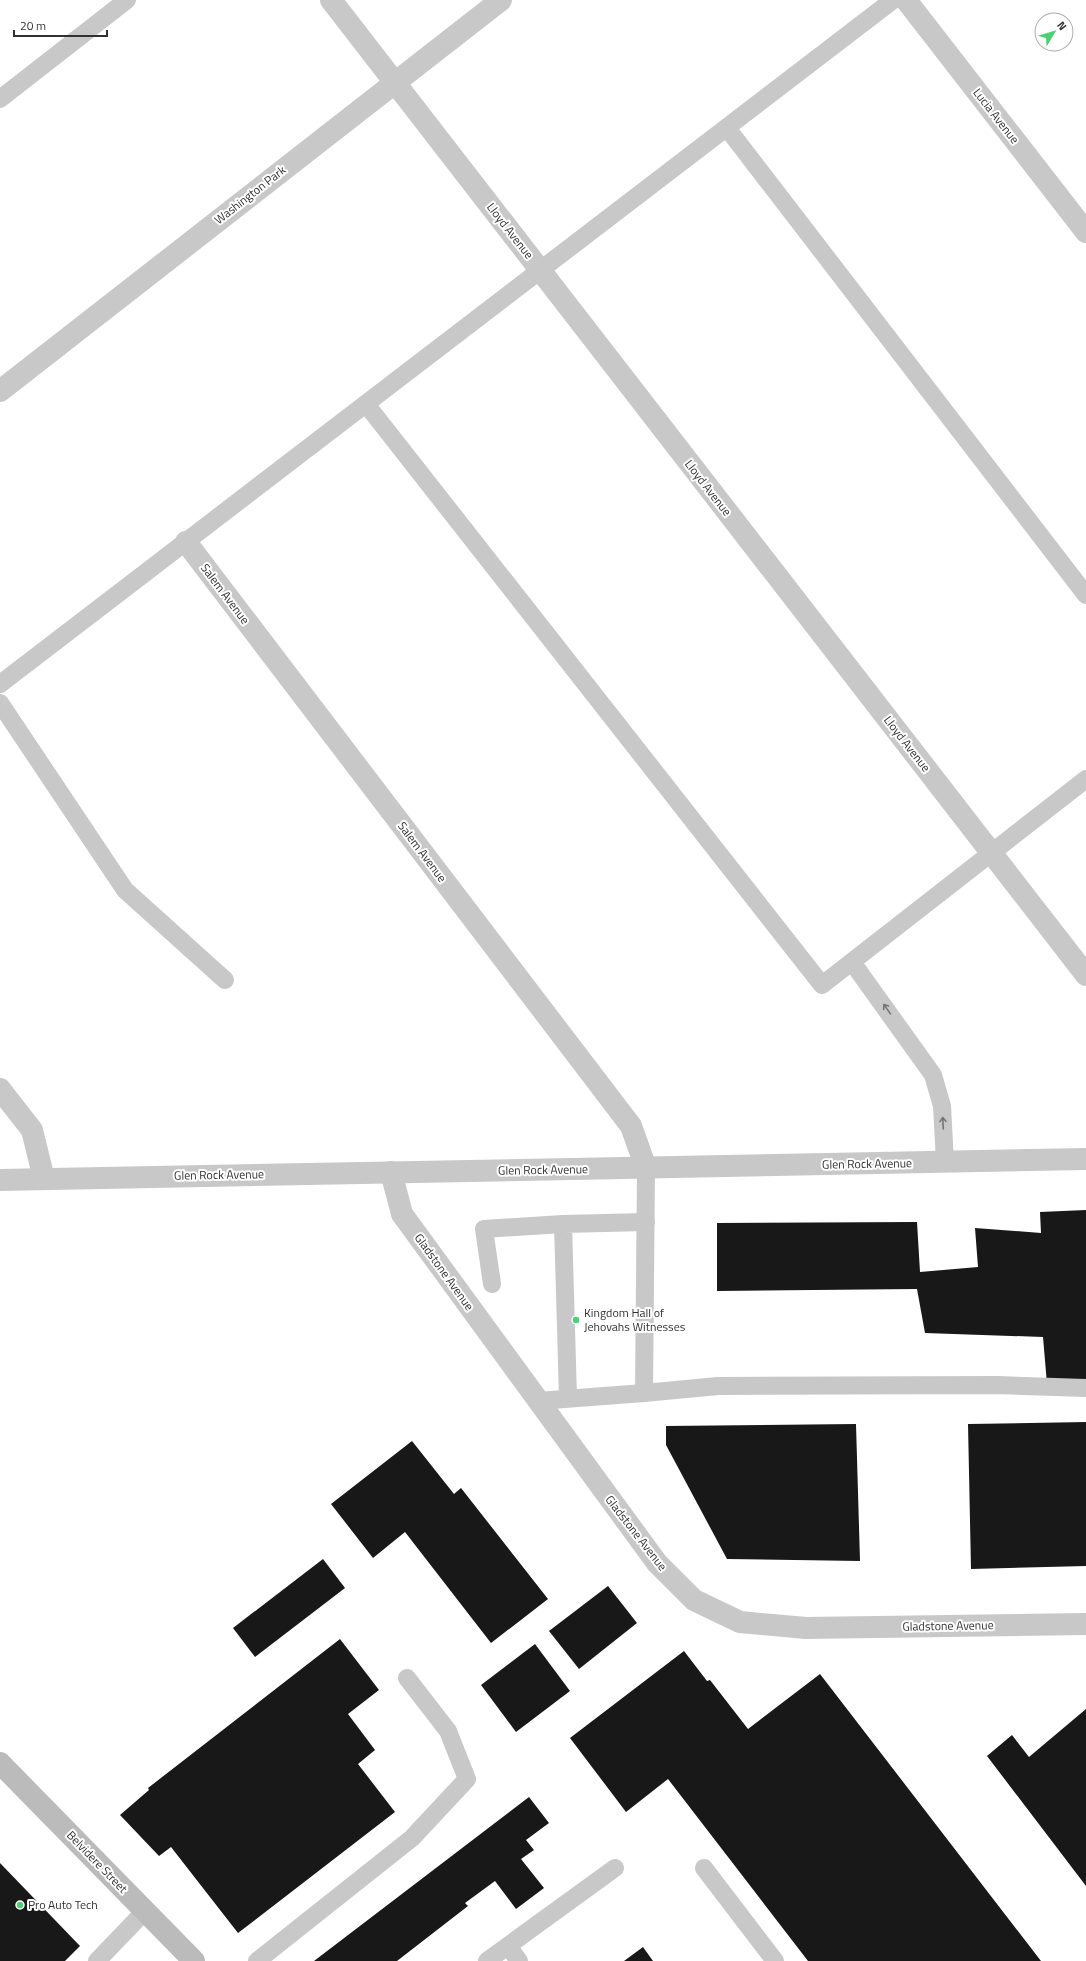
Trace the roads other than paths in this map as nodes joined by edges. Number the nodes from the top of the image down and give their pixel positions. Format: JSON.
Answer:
{"nodes":[{"id":1,"x":127,"y":0,"type":"edge"},
{"id":2,"x":331,"y":0,"type":"edge"},
{"id":3,"x":501,"y":0,"type":"edge"},
{"id":4,"x":893,"y":0,"type":"edge"},
{"id":5,"x":906,"y":0,"type":"edge"},
{"id":6,"x":395,"y":83,"type":"junction"},
{"id":7,"x":0,"y":99,"type":"edge"},
{"id":8,"x":727,"y":128,"type":"junction"},
{"id":9,"x":1086,"y":232,"type":"edge"},
{"id":10,"x":540,"y":270,"type":"junction"},
{"id":11,"x":0,"y":391,"type":"edge"},
{"id":12,"x":366,"y":404,"type":"junction"},
{"id":13,"x":186,"y":542,"type":"junction"},
{"id":14,"x":1086,"y":595,"type":"edge"},
{"id":15,"x":0,"y":684,"type":"edge"},
{"id":16,"x":0,"y":703,"type":"edge"},
{"id":17,"x":1086,"y":779,"type":"edge"},
{"id":18,"x":992,"y":853,"type":"junction"},
{"id":19,"x":852,"y":962,"type":"junction"},
{"id":20,"x":1086,"y":975,"type":"edge"},
{"id":21,"x":225,"y":980,"type":"dead end"},
{"id":22,"x":0,"y":1089,"type":"edge"},
{"id":23,"x":1085,"y":1155,"type":"edge"},
{"id":24,"x":945,"y":1162,"type":"junction"},
{"id":25,"x":646,"y":1168,"type":"junction"},
{"id":26,"x":391,"y":1172,"type":"junction"},
{"id":27,"x":44,"y":1179,"type":"junction"},
{"id":28,"x":0,"y":1180,"type":"edge"},
{"id":29,"x":646,"y":1222,"type":"junction"},
{"id":30,"x":563,"y":1224,"type":"junction"},
{"id":31,"x":492,"y":1284,"type":"dead end"},
{"id":32,"x":1086,"y":1388,"type":"edge"},
{"id":33,"x":644,"y":1393,"type":"junction"},
{"id":34,"x":568,"y":1398,"type":"junction"},
{"id":35,"x":538,"y":1401,"type":"junction"},
{"id":36,"x":1086,"y":1624,"type":"edge"},
{"id":37,"x":407,"y":1678,"type":"dead end"},
{"id":38,"x":0,"y":1763,"type":"edge"},
{"id":39,"x":615,"y":1868,"type":"dead end"},
{"id":40,"x":704,"y":1868,"type":"dead end"},
{"id":41,"x":144,"y":1912,"type":"junction"},
{"id":42,"x":508,"y":1946,"type":"junction"},
{"id":43,"x":97,"y":1961,"type":"edge"},
{"id":44,"x":194,"y":1961,"type":"edge"},
{"id":45,"x":257,"y":1961,"type":"edge"},
{"id":46,"x":487,"y":1961,"type":"edge"},
{"id":47,"x":519,"y":1961,"type":"edge"},
{"id":48,"x":775,"y":1961,"type":"edge"}],
"edges":[{"from":1,"to":7,"type":"lane"},
{"from":2,"to":6,"type":"street","name":"Lloyd Avenue"},
{"from":3,"to":6,"type":"street","name":"Washington Park"},
{"from":4,"to":8,"type":"lane"},
{"from":5,"to":9,"type":"street","name":"Lucia Avenue"},
{"from":6,"to":10,"type":"street","name":"Lloyd Avenue"},
{"from":6,"to":11,"type":"street","name":"Washington Park"},
{"from":8,"to":10,"type":"lane"},
{"from":8,"to":14,"type":"lane"},
{"from":10,"to":12,"type":"lane"},
{"from":10,"to":18,"type":"street","name":"Lloyd Avenue"},
{"from":12,"to":13,"type":"lane"},
{"from":12,"to":19,"type":"lane"},
{"from":13,"to":15,"type":"lane"},
{"from":13,"to":25,"type":"street","name":"Salem Avenue"},
{"from":16,"to":21,"type":"lane"},
{"from":17,"to":18,"type":"lane"},
{"from":18,"to":19,"type":"lane"},
{"from":18,"to":20,"type":"street","name":"Lloyd Avenue"},
{"from":24,"to":19,"type":"lane","one_way":true},
{"from":22,"to":27,"type":"street"},
{"from":23,"to":24,"type":"street","name":"Glen Rock Avenue"},
{"from":24,"to":25,"type":"street","name":"Glen Rock Avenue"},
{"from":25,"to":26,"type":"street","name":"Glen Rock Avenue"},
{"from":25,"to":29,"type":"lane"},
{"from":26,"to":27,"type":"street","name":"Glen Rock Avenue"},
{"from":26,"to":35,"type":"street","name":"Gladstone Avenue"},
{"from":27,"to":28,"type":"street","name":"Glen Rock Avenue"},
{"from":29,"to":30,"type":"lane"},
{"from":29,"to":33,"type":"lane"},
{"from":30,"to":31,"type":"lane"},
{"from":30,"to":34,"type":"lane"},
{"from":32,"to":33,"type":"lane"},
{"from":33,"to":34,"type":"lane"},
{"from":34,"to":35,"type":"lane"},
{"from":35,"to":36,"type":"street","name":"Gladstone Avenue"},
{"from":37,"to":45,"type":"lane"},
{"from":38,"to":41,"type":"main road","name":"Belvidere Street"},
{"from":39,"to":42,"type":"lane"},
{"from":40,"to":48,"type":"lane"},
{"from":41,"to":43,"type":"lane"},
{"from":41,"to":44,"type":"main road","name":"Belvidere Street"},
{"from":42,"to":46,"type":"lane"},
{"from":42,"to":47,"type":"lane"}]}
